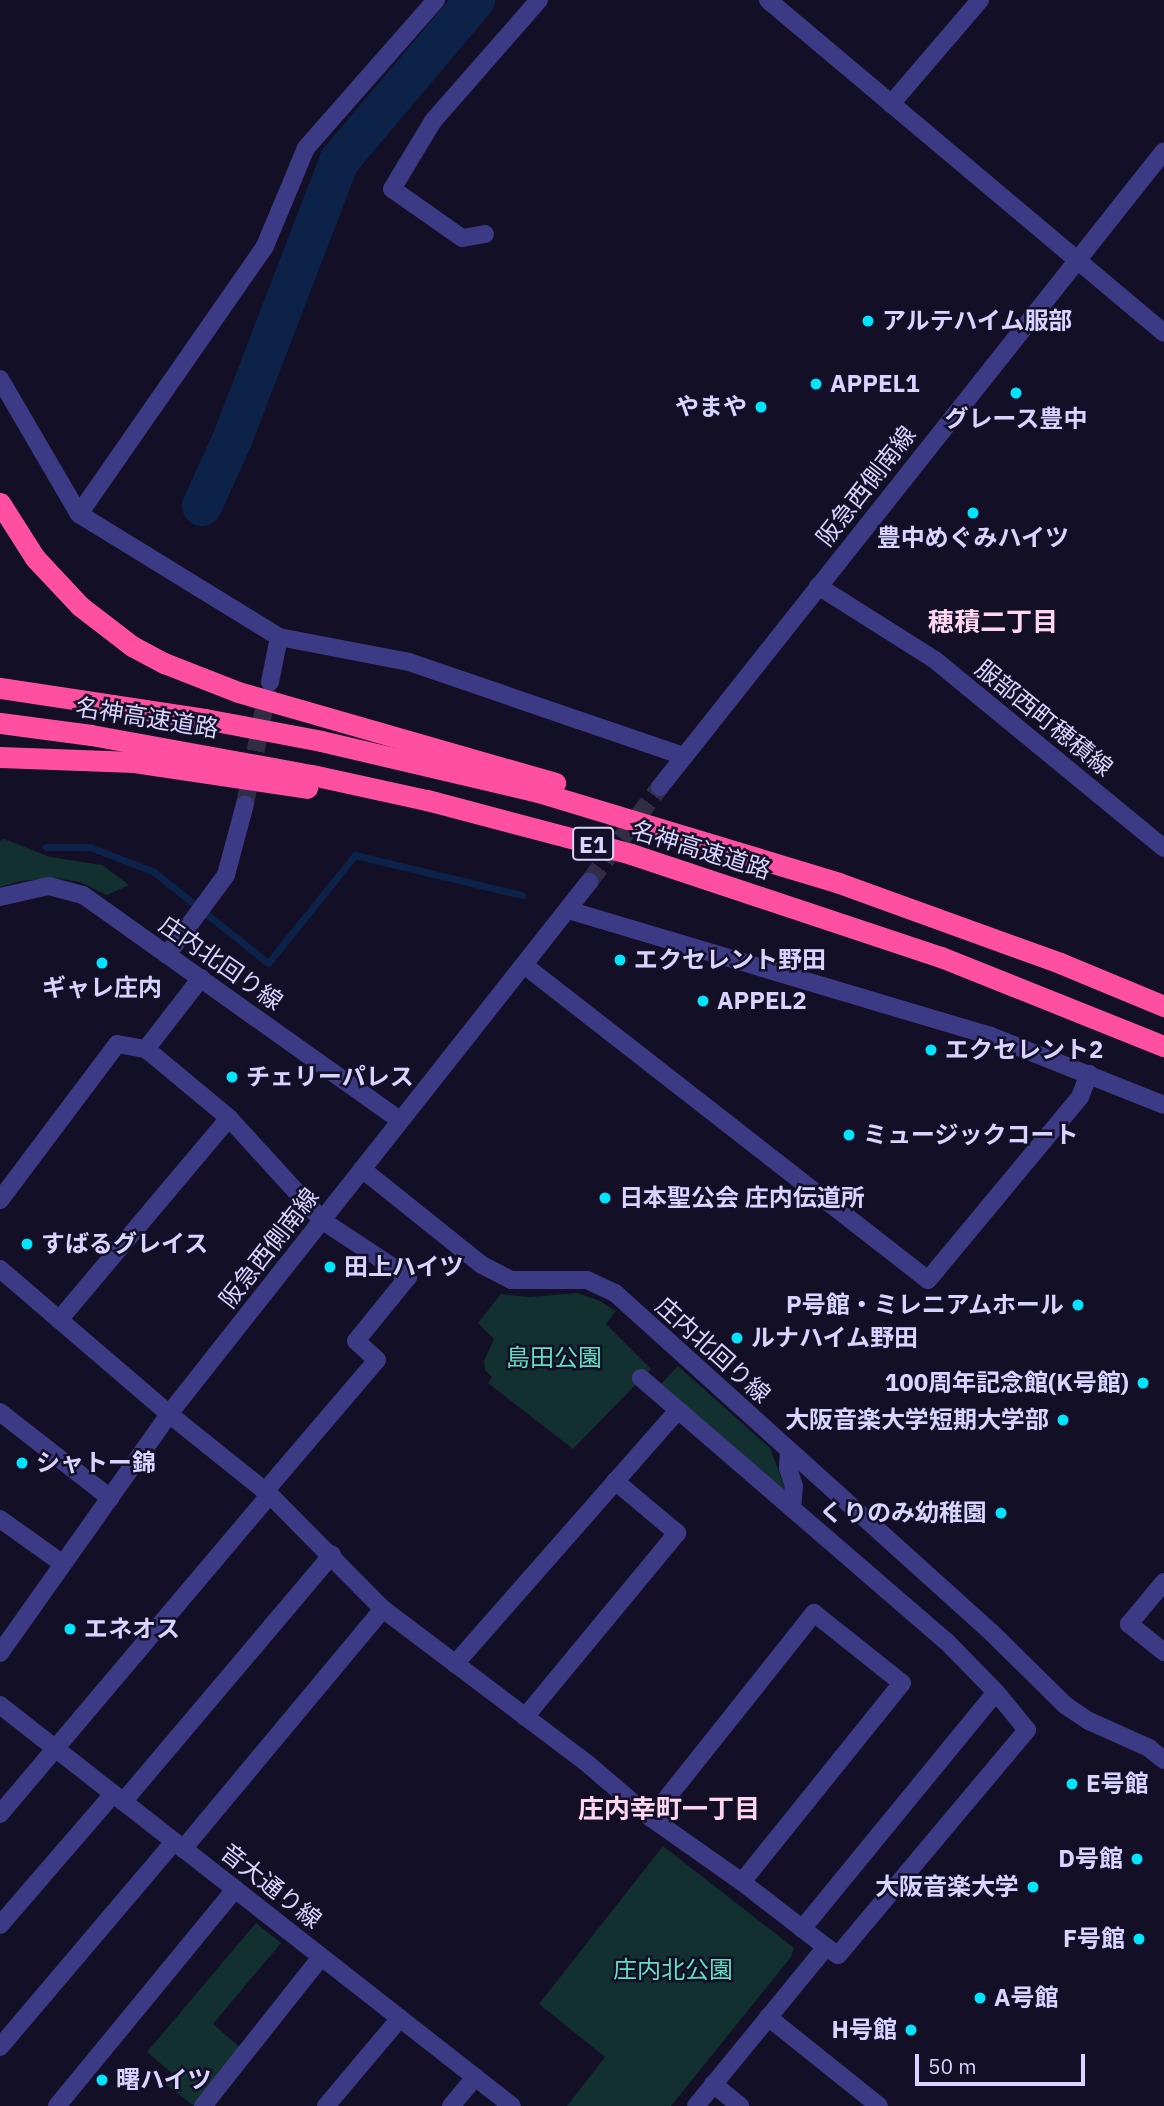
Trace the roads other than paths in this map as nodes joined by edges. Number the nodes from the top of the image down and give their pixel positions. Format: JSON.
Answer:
{"nodes":[{"id":1,"x":436,"y":0,"type":"edge"},
{"id":2,"x":539,"y":0,"type":"edge"},
{"id":3,"x":768,"y":0,"type":"edge"},
{"id":4,"x":980,"y":0,"type":"edge"},
{"id":5,"x":891,"y":104,"type":"junction"},
{"id":6,"x":1164,"y":151,"type":"edge"},
{"id":7,"x":485,"y":234,"type":"dead end"},
{"id":8,"x":1076,"y":261,"type":"junction"},
{"id":9,"x":1164,"y":333,"type":"edge"},
{"id":10,"x":0,"y":379,"type":"edge"},
{"id":11,"x":0,"y":503,"type":"edge"},
{"id":12,"x":79,"y":514,"type":"junction"},
{"id":13,"x":818,"y":586,"type":"junction"},
{"id":14,"x":279,"y":637,"type":"junction"},
{"id":15,"x":270,"y":682,"type":"tunnel mouth"},
{"id":16,"x":0,"y":688,"type":"edge"},
{"id":17,"x":0,"y":723,"type":"edge"},
{"id":18,"x":684,"y":756,"type":"junction"},
{"id":19,"x":0,"y":757,"type":"edge"},
{"id":20,"x":660,"y":787,"type":"tunnel mouth"},
{"id":21,"x":245,"y":804,"type":"tunnel mouth"},
{"id":22,"x":1164,"y":848,"type":"edge"},
{"id":23,"x":589,"y":882,"type":"tunnel mouth"},
{"id":24,"x":725,"y":884,"type":"junction"},
{"id":25,"x":0,"y":897,"type":"edge"},
{"id":26,"x":568,"y":910,"type":"junction"},
{"id":27,"x":951,"y":922,"type":"junction"},
{"id":28,"x":167,"y":955,"type":"junction"},
{"id":29,"x":524,"y":965,"type":"junction"},
{"id":30,"x":201,"y":978,"type":"junction"},
{"id":31,"x":1164,"y":1006,"type":"edge"},
{"id":32,"x":1164,"y":1046,"type":"edge"},
{"id":33,"x":146,"y":1049,"type":"junction"},
{"id":34,"x":1089,"y":1074,"type":"junction"},
{"id":35,"x":1164,"y":1105,"type":"edge"},
{"id":36,"x":229,"y":1118,"type":"junction"},
{"id":37,"x":400,"y":1120,"type":"junction"},
{"id":38,"x":362,"y":1169,"type":"junction"},
{"id":39,"x":0,"y":1200,"type":"edge"},
{"id":40,"x":323,"y":1221,"type":"junction"},
{"id":41,"x":0,"y":1269,"type":"edge"},
{"id":42,"x":59,"y":1320,"type":"junction"},
{"id":43,"x":641,"y":1378,"type":"dead end"},
{"id":44,"x":678,"y":1410,"type":"junction"},
{"id":45,"x":0,"y":1412,"type":"edge"},
{"id":46,"x":169,"y":1414,"type":"junction"},
{"id":47,"x":789,"y":1452,"type":"junction"},
{"id":48,"x":615,"y":1481,"type":"junction"},
{"id":49,"x":268,"y":1493,"type":"junction"},
{"id":50,"x":110,"y":1497,"type":"junction"},
{"id":51,"x":787,"y":1503,"type":"junction"},
{"id":52,"x":0,"y":1518,"type":"edge"},
{"id":53,"x":332,"y":1555,"type":"junction"},
{"id":54,"x":63,"y":1564,"type":"junction"},
{"id":55,"x":1164,"y":1582,"type":"edge"},
{"id":56,"x":383,"y":1609,"type":"junction"},
{"id":57,"x":1164,"y":1652,"type":"edge"},
{"id":58,"x":0,"y":1653,"type":"edge"},
{"id":59,"x":455,"y":1664,"type":"junction"},
{"id":60,"x":996,"y":1692,"type":"junction"},
{"id":61,"x":0,"y":1705,"type":"edge"},
{"id":62,"x":525,"y":1717,"type":"junction"},
{"id":63,"x":57,"y":1750,"type":"junction"},
{"id":64,"x":1164,"y":1760,"type":"edge"},
{"id":65,"x":118,"y":1798,"type":"junction"},
{"id":66,"x":0,"y":1814,"type":"edge"},
{"id":67,"x":651,"y":1818,"type":"junction"},
{"id":68,"x":178,"y":1845,"type":"junction"},
{"id":69,"x":742,"y":1882,"type":"junction"},
{"id":70,"x":234,"y":1889,"type":"junction"},
{"id":71,"x":0,"y":1925,"type":"edge"},
{"id":72,"x":802,"y":1928,"type":"junction"},
{"id":73,"x":826,"y":1947,"type":"junction"},
{"id":74,"x":321,"y":1957,"type":"junction"},
{"id":75,"x":768,"y":2017,"type":"junction"},
{"id":76,"x":400,"y":2018,"type":"junction"},
{"id":77,"x":0,"y":2047,"type":"edge"},
{"id":78,"x":475,"y":2077,"type":"junction"},
{"id":79,"x":713,"y":2084,"type":"junction"},
{"id":80,"x":57,"y":2106,"type":"edge"},
{"id":81,"x":203,"y":2106,"type":"edge"},
{"id":82,"x":326,"y":2106,"type":"edge"},
{"id":83,"x":451,"y":2106,"type":"edge"},
{"id":84,"x":512,"y":2106,"type":"edge"},
{"id":85,"x":696,"y":2106,"type":"edge"},
{"id":86,"x":740,"y":2106,"type":"edge"},
{"id":87,"x":879,"y":2106,"type":"edge"}],
"edges":[{"from":1,"to":12,"type":"street"},
{"from":2,"to":7,"type":"street"},
{"from":3,"to":5,"type":"street"},
{"from":4,"to":5,"type":"street"},
{"from":5,"to":8,"type":"street"},
{"from":6,"to":8,"type":"street","name":"阪急西側南線"},
{"from":8,"to":9,"type":"street"},
{"from":8,"to":13,"type":"street","name":"阪急西側南線"},
{"from":10,"to":12,"type":"street"},
{"from":11,"to":27,"type":"highway"},
{"from":12,"to":14,"type":"street"},
{"from":13,"to":18,"type":"street","name":"阪急西側南線"},
{"from":13,"to":22,"type":"street","name":"服部西町穂積線"},
{"from":14,"to":15,"type":"street"},
{"from":14,"to":18,"type":"street"},
{"from":16,"to":27,"type":"highway","name":"名神高速道路","number":"E1"},
{"from":17,"to":24,"type":"highway","name":"名神高速道路","number":"E1"},
{"from":18,"to":20,"type":"street","name":"阪急西側南線"},
{"from":19,"to":24,"type":"highway"},
{"from":21,"to":28,"type":"street"},
{"from":23,"to":26,"type":"street","name":"阪急西側南線"},
{"from":24,"to":32,"type":"highway","name":"名神高速道路","number":"E1"},
{"from":25,"to":28,"type":"street","name":"庄内北回り線"},
{"from":26,"to":29,"type":"street","name":"阪急西側南線"},
{"from":26,"to":34,"type":"street"},
{"from":27,"to":31,"type":"highway","name":"名神高速道路","number":"E1"},
{"from":28,"to":30,"type":"street","name":"庄内北回り線"},
{"from":29,"to":34,"type":"street"},
{"from":29,"to":37,"type":"street","name":"阪急西側南線"},
{"from":30,"to":33,"type":"street"},
{"from":30,"to":37,"type":"street","name":"庄内北回り線"},
{"from":33,"to":36,"type":"street"},
{"from":33,"to":39,"type":"street"},
{"from":34,"to":35,"type":"street"},
{"from":36,"to":40,"type":"street"},
{"from":36,"to":42,"type":"street"},
{"from":37,"to":38,"type":"street","name":"阪急西側南線"},
{"from":38,"to":40,"type":"street","name":"阪急西側南線"},
{"from":38,"to":47,"type":"street","name":"庄内北回り線"},
{"from":40,"to":46,"type":"street","name":"阪急西側南線"},
{"from":40,"to":49,"type":"street"},
{"from":41,"to":42,"type":"street"},
{"from":42,"to":46,"type":"street"},
{"from":43,"to":44,"type":"street"},
{"from":44,"to":48,"type":"street"},
{"from":44,"to":51,"type":"street"},
{"from":45,"to":50,"type":"street"},
{"from":46,"to":49,"type":"street"},
{"from":46,"to":50,"type":"street","name":"阪急西側南線"},
{"from":47,"to":51,"type":"street"},
{"from":47,"to":64,"type":"street","name":"庄内北回り線"},
{"from":48,"to":59,"type":"street"},
{"from":48,"to":62,"type":"street"},
{"from":49,"to":53,"type":"street"},
{"from":49,"to":63,"type":"street"},
{"from":50,"to":54,"type":"street","name":"阪急西側南線"},
{"from":51,"to":60,"type":"street"},
{"from":52,"to":54,"type":"street"},
{"from":53,"to":56,"type":"street"},
{"from":53,"to":65,"type":"street"},
{"from":54,"to":58,"type":"street","name":"阪急西側南線"},
{"from":55,"to":57,"type":"street"},
{"from":56,"to":59,"type":"street"},
{"from":56,"to":68,"type":"street"},
{"from":59,"to":62,"type":"street"},
{"from":60,"to":72,"type":"street"},
{"from":60,"to":73,"type":"street"},
{"from":61,"to":63,"type":"street","name":"音大通り線"},
{"from":62,"to":67,"type":"street"},
{"from":63,"to":65,"type":"street","name":"音大通り線"},
{"from":63,"to":66,"type":"street"},
{"from":65,"to":68,"type":"street","name":"音大通り線"},
{"from":65,"to":71,"type":"street"},
{"from":67,"to":69,"type":"street"},
{"from":67,"to":69,"type":"street"},
{"from":68,"to":70,"type":"street","name":"音大通り線"},
{"from":68,"to":77,"type":"street"},
{"from":69,"to":72,"type":"street"},
{"from":70,"to":74,"type":"street","name":"音大通り線"},
{"from":70,"to":80,"type":"street"},
{"from":72,"to":73,"type":"street"},
{"from":73,"to":75,"type":"street"},
{"from":74,"to":76,"type":"street","name":"音大通り線"},
{"from":74,"to":81,"type":"street"},
{"from":75,"to":79,"type":"street"},
{"from":75,"to":87,"type":"street"},
{"from":76,"to":78,"type":"street","name":"音大通り線"},
{"from":76,"to":82,"type":"street"},
{"from":78,"to":83,"type":"street"},
{"from":78,"to":84,"type":"street","name":"音大通り線"},
{"from":79,"to":85,"type":"street"},
{"from":79,"to":86,"type":"street"}]}
